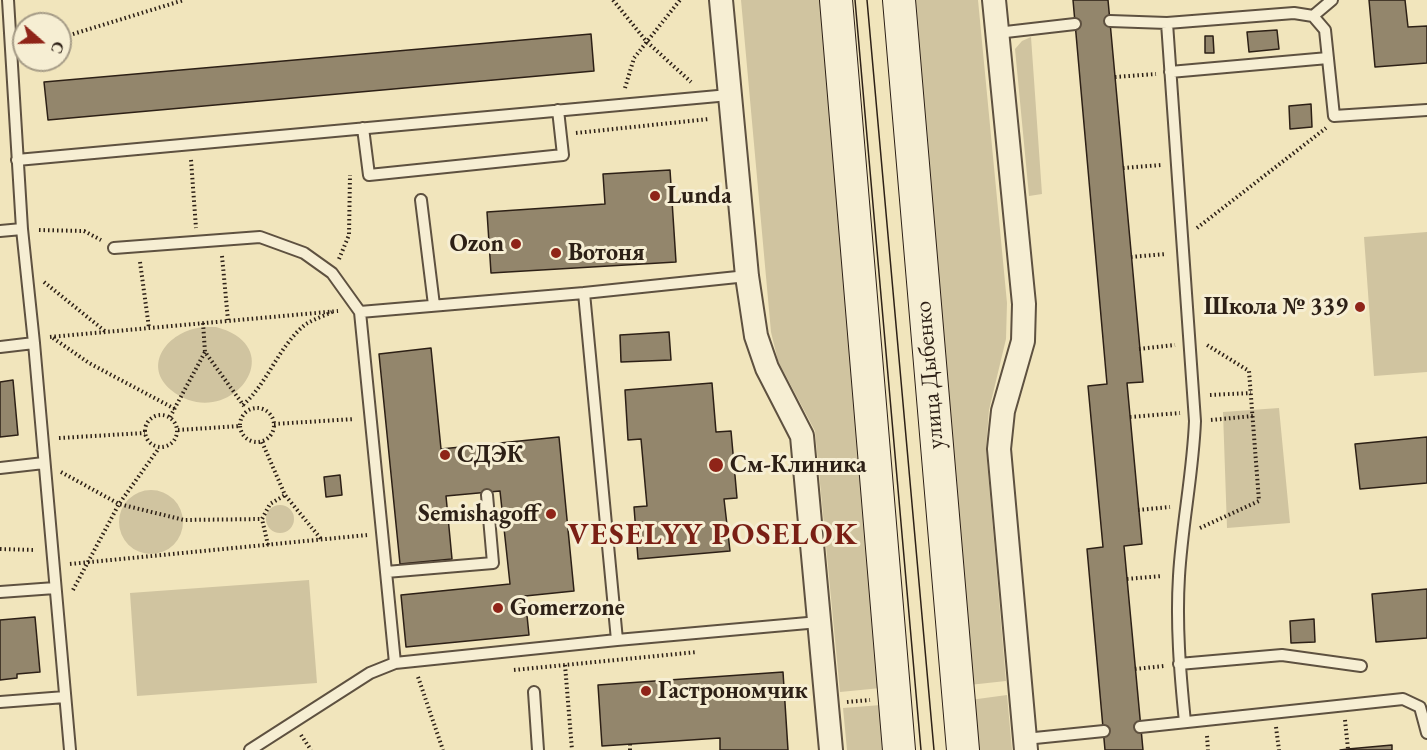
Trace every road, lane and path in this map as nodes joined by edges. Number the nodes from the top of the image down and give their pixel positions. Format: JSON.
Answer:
{"nodes":[{"id":1,"x":8,"y":0,"type":"edge"},
{"id":2,"x":184,"y":0,"type":"edge"},
{"id":3,"x":613,"y":0,"type":"edge"},
{"id":4,"x":680,"y":0,"type":"edge"},
{"id":5,"x":721,"y":0,"type":"edge"},
{"id":6,"x":836,"y":0,"type":"edge"},
{"id":7,"x":899,"y":0,"type":"edge"},
{"id":8,"x":994,"y":0,"type":"edge"},
{"id":9,"x":1332,"y":0,"type":"edge"},
{"id":10,"x":1313,"y":16,"type":"junction"},
{"id":11,"x":1110,"y":21,"type":"dead end"},
{"id":12,"x":1167,"y":23,"type":"junction"},
{"id":13,"x":1075,"y":24,"type":"dead end"},
{"id":14,"x":5,"y":31,"type":"edge"},
{"id":15,"x":997,"y":33,"type":"junction"},
{"id":16,"x":72,"y":34,"type":"edge"},
{"id":17,"x":647,"y":42,"type":"junction"},
{"id":18,"x":1328,"y":58,"type":"junction"},
{"id":19,"x":1170,"y":72,"type":"junction"},
{"id":20,"x":1115,"y":77,"type":"dead end"},
{"id":21,"x":718,"y":95,"type":"junction"},
{"id":22,"x":13,"y":99,"type":"junction"},
{"id":23,"x":0,"y":100,"type":"edge"},
{"id":24,"x":616,"y":105,"type":"junction"},
{"id":25,"x":558,"y":110,"type":"junction"},
{"id":26,"x":1427,"y":110,"type":"edge"},
{"id":27,"x":1334,"y":116,"type":"junction"},
{"id":28,"x":709,"y":119,"type":"dead end"},
{"id":29,"x":363,"y":128,"type":"junction"},
{"id":30,"x":561,"y":135,"type":"junction"},
{"id":31,"x":189,"y":145,"type":"junction"},
{"id":32,"x":17,"y":160,"type":"junction"},
{"id":33,"x":1177,"y":164,"type":"junction"},
{"id":34,"x":1123,"y":168,"type":"dead end"},
{"id":35,"x":350,"y":170,"type":"dead end"},
{"id":36,"x":421,"y":200,"type":"dead end"},
{"id":37,"x":1210,"y":218,"type":"dead end"},
{"id":38,"x":22,"y":229,"type":"junction"},
{"id":39,"x":0,"y":231,"type":"edge"},
{"id":40,"x":220,"y":240,"type":"junction"},
{"id":41,"x":198,"y":242,"type":"junction"},
{"id":42,"x":138,"y":247,"type":"junction"},
{"id":43,"x":114,"y":248,"type":"joint"},
{"id":44,"x":1183,"y":252,"type":"junction"},
{"id":45,"x":1131,"y":257,"type":"dead end"},
{"id":46,"x":26,"y":268,"type":"junction"},
{"id":47,"x":332,"y":273,"type":"junction"},
{"id":48,"x":747,"y":276,"type":"junction"},
{"id":49,"x":584,"y":293,"type":"junction"},
{"id":50,"x":434,"y":305,"type":"junction"},
{"id":51,"x":335,"y":310,"type":"junction"},
{"id":52,"x":360,"y":312,"type":"junction"},
{"id":53,"x":228,"y":320,"type":"junction"},
{"id":54,"x":203,"y":323,"type":"junction"},
{"id":55,"x":149,"y":328,"type":"junction"},
{"id":56,"x":106,"y":332,"type":"junction"},
{"id":57,"x":52,"y":337,"type":"junction"},
{"id":58,"x":34,"y":343,"type":"junction"},
{"id":59,"x":1190,"y":344,"type":"junction"},
{"id":60,"x":0,"y":347,"type":"edge"},
{"id":61,"x":1139,"y":349,"type":"dead end"},
{"id":62,"x":206,"y":352,"type":"junction"},
{"id":63,"x":1251,"y":393,"type":"junction"},
{"id":64,"x":1194,"y":396,"type":"junction"},
{"id":65,"x":243,"y":405,"type":"junction"},
{"id":66,"x":175,"y":409,"type":"junction"},
{"id":67,"x":248,"y":411,"type":"junction"},
{"id":68,"x":1195,"y":416,"type":"junction"},
{"id":69,"x":1253,"y":416,"type":"junction"},
{"id":70,"x":170,"y":417,"type":"junction"},
{"id":71,"x":1130,"y":417,"type":"dead end"},
{"id":72,"x":371,"y":418,"type":"junction"},
{"id":73,"x":274,"y":424,"type":"junction"},
{"id":74,"x":240,"y":426,"type":"junction"},
{"id":75,"x":178,"y":430,"type":"junction"},
{"id":76,"x":145,"y":433,"type":"junction"},
{"id":77,"x":42,"y":439,"type":"junction"},
{"id":78,"x":262,"y":442,"type":"junction"},
{"id":79,"x":159,"y":448,"type":"junction"},
{"id":80,"x":44,"y":464,"type":"junction"},
{"id":81,"x":0,"y":468,"type":"edge"},
{"id":82,"x":285,"y":495,"type":"junction"},
{"id":83,"x":487,"y":495,"type":"dead end"},
{"id":84,"x":119,"y":504,"type":"junction"},
{"id":85,"x":1188,"y":506,"type":"junction"},
{"id":86,"x":1138,"y":510,"type":"dead end"},
{"id":87,"x":262,"y":519,"type":"junction"},
{"id":88,"x":1185,"y":531,"type":"junction"},
{"id":89,"x":382,"y":533,"type":"junction"},
{"id":90,"x":321,"y":539,"type":"junction"},
{"id":91,"x":268,"y":545,"type":"junction"},
{"id":92,"x":0,"y":549,"type":"edge"},
{"id":93,"x":52,"y":550,"type":"junction"},
{"id":94,"x":86,"y":562,"type":"junction"},
{"id":95,"x":54,"y":566,"type":"junction"},
{"id":96,"x":386,"y":572,"type":"junction"},
{"id":97,"x":1179,"y":575,"type":"junction"},
{"id":98,"x":1127,"y":579,"type":"dead end"},
{"id":99,"x":56,"y":588,"type":"junction"},
{"id":100,"x":0,"y":592,"type":"edge"},
{"id":101,"x":58,"y":621,"type":"junction"},
{"id":102,"x":819,"y":622,"type":"junction"},
{"id":103,"x":617,"y":640,"type":"junction"},
{"id":104,"x":708,"y":651,"type":"dead end"},
{"id":105,"x":411,"y":661,"type":"junction"},
{"id":106,"x":395,"y":663,"type":"junction"},
{"id":107,"x":1179,"y":664,"type":"junction"},
{"id":108,"x":565,"y":665,"type":"junction"},
{"id":109,"x":1361,"y":666,"type":"dead end"},
{"id":110,"x":1135,"y":669,"type":"dead end"},
{"id":111,"x":510,"y":670,"type":"dead end"},
{"id":112,"x":534,"y":692,"type":"dead end"},
{"id":113,"x":65,"y":697,"type":"junction"},
{"id":114,"x":894,"y":698,"type":"junction"},
{"id":115,"x":0,"y":702,"type":"edge"},
{"id":116,"x":827,"y":704,"type":"junction"},
{"id":117,"x":1343,"y":705,"type":"junction"},
{"id":118,"x":1185,"y":722,"type":"junction"},
{"id":119,"x":1140,"y":727,"type":"dead end"},
{"id":120,"x":1104,"y":731,"type":"dead end"},
{"id":121,"x":1427,"y":733,"type":"edge"},
{"id":122,"x":1025,"y":744,"type":"edge"},
{"id":123,"x":1348,"y":749,"type":"edge"},
{"id":124,"x":70,"y":750,"type":"edge"},
{"id":125,"x":250,"y":750,"type":"edge"},
{"id":126,"x":442,"y":750,"type":"edge"},
{"id":127,"x":538,"y":750,"type":"edge"},
{"id":128,"x":572,"y":750,"type":"edge"},
{"id":129,"x":831,"y":750,"type":"edge"},
{"id":130,"x":899,"y":750,"type":"edge"},
{"id":131,"x":963,"y":750,"type":"edge"}],
"edges":[{"from":1,"to":14,"type":"lane"},
{"from":2,"to":16,"type":"path"},
{"from":3,"to":17,"type":"path"},
{"from":4,"to":17,"type":"path"},
{"from":5,"to":21,"type":"street"},
{"from":6,"to":114,"type":"main road"},
{"from":7,"to":131,"type":"main road","name":"улица Дыбенко"},
{"from":8,"to":15,"type":"street"},
{"from":9,"to":10,"type":"lane"},
{"from":10,"to":12,"type":"lane"},
{"from":10,"to":18,"type":"lane"},
{"from":11,"to":12,"type":"lane"},
{"from":12,"to":19,"type":"lane"},
{"from":13,"to":15,"type":"lane"},
{"from":14,"to":22,"type":"lane"},
{"from":15,"to":122,"type":"street"},
{"from":17,"to":21,"type":"path"},
{"from":17,"to":24,"type":"path"},
{"from":18,"to":19,"type":"lane"},
{"from":18,"to":27,"type":"lane"},
{"from":19,"to":20,"type":"path"},
{"from":19,"to":33,"type":"lane"},
{"from":21,"to":24,"type":"lane"},
{"from":21,"to":48,"type":"street"},
{"from":22,"to":23,"type":"lane"},
{"from":22,"to":32,"type":"lane"},
{"from":24,"to":25,"type":"lane"},
{"from":25,"to":29,"type":"lane"},
{"from":25,"to":30,"type":"lane"},
{"from":26,"to":27,"type":"lane"},
{"from":27,"to":37,"type":"path"},
{"from":28,"to":30,"type":"path"},
{"from":29,"to":30,"type":"lane"},
{"from":29,"to":31,"type":"lane"},
{"from":31,"to":32,"type":"lane"},
{"from":31,"to":41,"type":"path"},
{"from":32,"to":38,"type":"lane"},
{"from":33,"to":34,"type":"path"},
{"from":33,"to":44,"type":"lane"},
{"from":35,"to":47,"type":"path"},
{"from":36,"to":50,"type":"lane"},
{"from":38,"to":39,"type":"lane"},
{"from":38,"to":43,"type":"path"},
{"from":38,"to":46,"type":"lane"},
{"from":40,"to":41,"type":"lane"},
{"from":40,"to":47,"type":"lane"},
{"from":40,"to":53,"type":"path"},
{"from":41,"to":42,"type":"lane"},
{"from":42,"to":43,"type":"lane"},
{"from":42,"to":55,"type":"path"},
{"from":44,"to":45,"type":"path"},
{"from":44,"to":59,"type":"lane"},
{"from":46,"to":56,"type":"path"},
{"from":46,"to":58,"type":"lane"},
{"from":47,"to":52,"type":"lane"},
{"from":48,"to":49,"type":"lane"},
{"from":48,"to":102,"type":"street"},
{"from":49,"to":50,"type":"lane"},
{"from":49,"to":103,"type":"lane"},
{"from":50,"to":52,"type":"lane"},
{"from":51,"to":52,"type":"path"},
{"from":51,"to":53,"type":"path"},
{"from":51,"to":65,"type":"path"},
{"from":52,"to":72,"type":"lane"},
{"from":53,"to":54,"type":"path"},
{"from":54,"to":55,"type":"path"},
{"from":54,"to":62,"type":"path"},
{"from":55,"to":56,"type":"path"},
{"from":56,"to":57,"type":"path"},
{"from":57,"to":58,"type":"path"},
{"from":57,"to":66,"type":"path"},
{"from":58,"to":60,"type":"lane"},
{"from":58,"to":77,"type":"lane"},
{"from":59,"to":61,"type":"path"},
{"from":59,"to":63,"type":"path"},
{"from":59,"to":64,"type":"lane"},
{"from":62,"to":65,"type":"path"},
{"from":62,"to":66,"type":"path"},
{"from":63,"to":64,"type":"path"},
{"from":63,"to":69,"type":"path"},
{"from":64,"to":68,"type":"lane"},
{"from":65,"to":67,"type":"path"},
{"from":66,"to":70,"type":"path"},
{"from":67,"to":73,"type":"path"},
{"from":67,"to":74,"type":"path"},
{"from":68,"to":69,"type":"path"},
{"from":68,"to":71,"type":"path"},
{"from":68,"to":85,"type":"lane"},
{"from":69,"to":88,"type":"path"},
{"from":70,"to":75,"type":"path"},
{"from":70,"to":76,"type":"path"},
{"from":72,"to":73,"type":"path"},
{"from":72,"to":89,"type":"lane"},
{"from":73,"to":78,"type":"path"},
{"from":74,"to":75,"type":"path"},
{"from":74,"to":78,"type":"path"},
{"from":75,"to":79,"type":"path"},
{"from":76,"to":77,"type":"path"},
{"from":76,"to":79,"type":"path"},
{"from":77,"to":80,"type":"lane"},
{"from":78,"to":82,"type":"path"},
{"from":79,"to":84,"type":"path"},
{"from":80,"to":81,"type":"lane"},
{"from":80,"to":84,"type":"path"},
{"from":80,"to":93,"type":"lane"},
{"from":82,"to":87,"type":"path"},
{"from":82,"to":90,"type":"path"},
{"from":83,"to":96,"type":"lane"},
{"from":84,"to":87,"type":"path"},
{"from":84,"to":94,"type":"path"},
{"from":85,"to":86,"type":"path"},
{"from":85,"to":88,"type":"lane"},
{"from":87,"to":91,"type":"path"},
{"from":88,"to":97,"type":"lane"},
{"from":89,"to":90,"type":"path"},
{"from":89,"to":96,"type":"lane"},
{"from":90,"to":91,"type":"path"},
{"from":91,"to":94,"type":"path"},
{"from":92,"to":93,"type":"path"},
{"from":93,"to":95,"type":"lane"},
{"from":94,"to":95,"type":"path"},
{"from":94,"to":101,"type":"path"},
{"from":95,"to":99,"type":"lane"},
{"from":96,"to":106,"type":"lane"},
{"from":97,"to":98,"type":"path"},
{"from":97,"to":107,"type":"lane"},
{"from":99,"to":100,"type":"lane"},
{"from":99,"to":101,"type":"lane"},
{"from":101,"to":113,"type":"lane"},
{"from":102,"to":103,"type":"lane"},
{"from":102,"to":116,"type":"street"},
{"from":103,"to":105,"type":"lane"},
{"from":104,"to":108,"type":"path"},
{"from":105,"to":106,"type":"lane"},
{"from":105,"to":126,"type":"path"},
{"from":106,"to":125,"type":"lane"},
{"from":107,"to":109,"type":"lane"},
{"from":107,"to":110,"type":"path"},
{"from":107,"to":118,"type":"lane"},
{"from":108,"to":111,"type":"path"},
{"from":108,"to":128,"type":"path"},
{"from":112,"to":127,"type":"lane"},
{"from":113,"to":115,"type":"lane"},
{"from":113,"to":124,"type":"lane"},
{"from":114,"to":116,"type":"path"},
{"from":114,"to":130,"type":"main road"},
{"from":116,"to":129,"type":"street"},
{"from":117,"to":118,"type":"lane"},
{"from":117,"to":121,"type":"lane"},
{"from":117,"to":123,"type":"path"},
{"from":118,"to":119,"type":"lane"},
{"from":120,"to":122,"type":"lane"}]}
